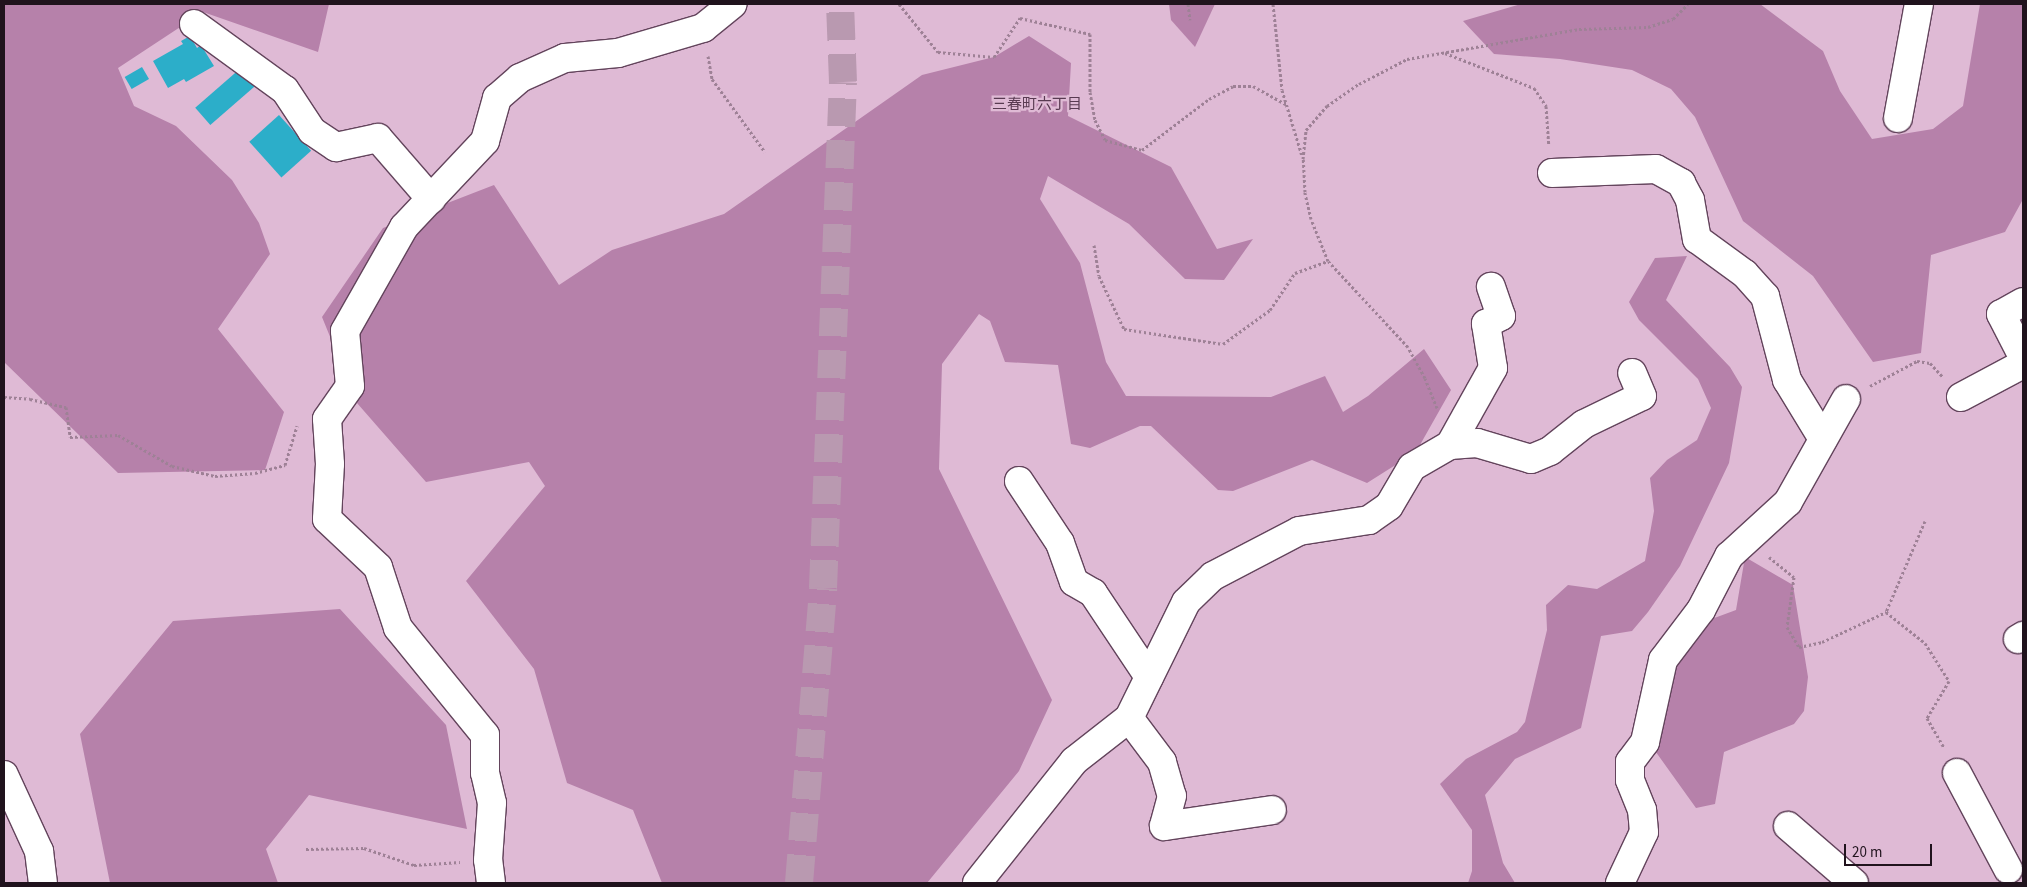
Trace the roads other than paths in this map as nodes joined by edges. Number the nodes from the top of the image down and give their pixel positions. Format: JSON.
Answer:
{"nodes":[{"id":1,"x":732,"y":4,"type":"edge"},
{"id":2,"x":1920,"y":4,"type":"edge"},
{"id":3,"x":194,"y":24,"type":"dead end"},
{"id":4,"x":1898,"y":118,"type":"dead end"},
{"id":5,"x":1552,"y":173,"type":"road end"},
{"id":6,"x":431,"y":199,"type":"junction"},
{"id":7,"x":1491,"y":287,"type":"dead end"},
{"id":8,"x":2023,"y":302,"type":"edge"},
{"id":9,"x":2023,"y":357,"type":"edge"},
{"id":10,"x":2023,"y":364,"type":"edge"},
{"id":11,"x":1632,"y":373,"type":"dead end"},
{"id":12,"x":1961,"y":397,"type":"road end"},
{"id":13,"x":1846,"y":399,"type":"road end"},
{"id":14,"x":1823,"y":439,"type":"junction"},
{"id":15,"x":1445,"y":447,"type":"junction"},
{"id":16,"x":1019,"y":481,"type":"dead end"},
{"id":17,"x":1149,"y":677,"type":"junction"},
{"id":18,"x":1129,"y":718,"type":"junction"},
{"id":19,"x":1957,"y":773,"type":"road end"},
{"id":20,"x":4,"y":775,"type":"edge"},
{"id":21,"x":1272,"y":810,"type":"dead end"},
{"id":22,"x":1788,"y":826,"type":"dead end"},
{"id":23,"x":2013,"y":867,"type":"edge"},
{"id":24,"x":490,"y":872,"type":"edge"},
{"id":25,"x":43,"y":883,"type":"edge"},
{"id":26,"x":977,"y":883,"type":"edge"},
{"id":27,"x":1620,"y":883,"type":"edge"},
{"id":28,"x":1854,"y":883,"type":"edge"}],
"edges":[{"from":1,"to":6,"type":"street"},
{"from":2,"to":4,"type":"street"},
{"from":3,"to":6,"type":"street"},
{"from":5,"to":14,"type":"street"},
{"from":6,"to":24,"type":"street"},
{"from":7,"to":15,"type":"street"},
{"from":8,"to":9,"type":"street"},
{"from":10,"to":12,"type":"street"},
{"from":11,"to":15,"type":"street"},
{"from":13,"to":14,"type":"street"},
{"from":14,"to":27,"type":"street"},
{"from":15,"to":17,"type":"street"},
{"from":16,"to":17,"type":"street"},
{"from":17,"to":18,"type":"street"},
{"from":18,"to":21,"type":"street"},
{"from":18,"to":26,"type":"street"},
{"from":19,"to":23,"type":"street"},
{"from":20,"to":25,"type":"street"},
{"from":22,"to":28,"type":"street"}]}
